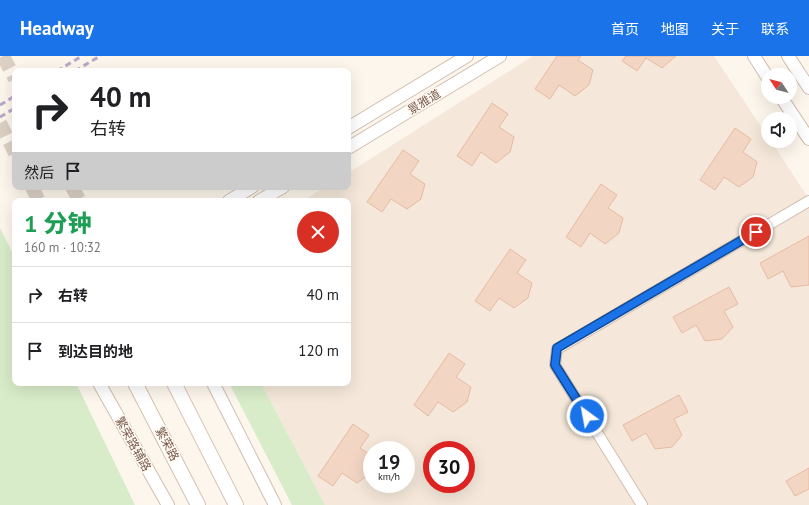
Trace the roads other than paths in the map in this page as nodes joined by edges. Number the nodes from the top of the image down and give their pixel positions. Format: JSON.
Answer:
{"nodes":[{"id":1,"x":467,"y":56,"type":"edge"},
{"id":2,"x":500,"y":56,"type":"edge"},
{"id":3,"x":754,"y":56,"type":"edge"},
{"id":4,"x":788,"y":56,"type":"edge"},
{"id":5,"x":762,"y":68,"type":"edge"},
{"id":6,"x":809,"y":88,"type":"edge"},
{"id":7,"x":786,"y":104,"type":"edge"},
{"id":8,"x":351,"y":126,"type":"edge"},
{"id":9,"x":809,"y":139,"type":"edge"},
{"id":10,"x":351,"y":146,"type":"edge"},
{"id":11,"x":247,"y":190,"type":"edge"},
{"id":12,"x":277,"y":190,"type":"edge"},
{"id":13,"x":234,"y":198,"type":"edge"},
{"id":14,"x":264,"y":198,"type":"edge"},
{"id":15,"x":809,"y":201,"type":"edge"},
{"id":16,"x":101,"y":386,"type":"edge"},
{"id":17,"x":137,"y":386,"type":"edge"},
{"id":18,"x":176,"y":386,"type":"edge"},
{"id":19,"x":215,"y":386,"type":"edge"},
{"id":20,"x":168,"y":505,"type":"edge"},
{"id":21,"x":198,"y":505,"type":"edge"},
{"id":22,"x":236,"y":505,"type":"edge"},
{"id":23,"x":275,"y":505,"type":"edge"},
{"id":24,"x":642,"y":505,"type":"edge"}],
"edges":[{"from":1,"to":8,"type":"street","name":"景雅道"},
{"from":2,"to":10,"type":"street","name":"景雅道"},
{"from":3,"to":5,"type":"street"},
{"from":4,"to":6,"type":"street"},
{"from":7,"to":9,"type":"street"},
{"from":11,"to":13,"type":"street"},
{"from":12,"to":14,"type":"street"},
{"from":15,"to":24,"type":"street"},
{"from":16,"to":20,"type":"street","name":"繁荣路辅路"},
{"from":17,"to":21,"type":"main road","name":"繁荣路"},
{"from":18,"to":22,"type":"main road"},
{"from":19,"to":23,"type":"street"}]}
